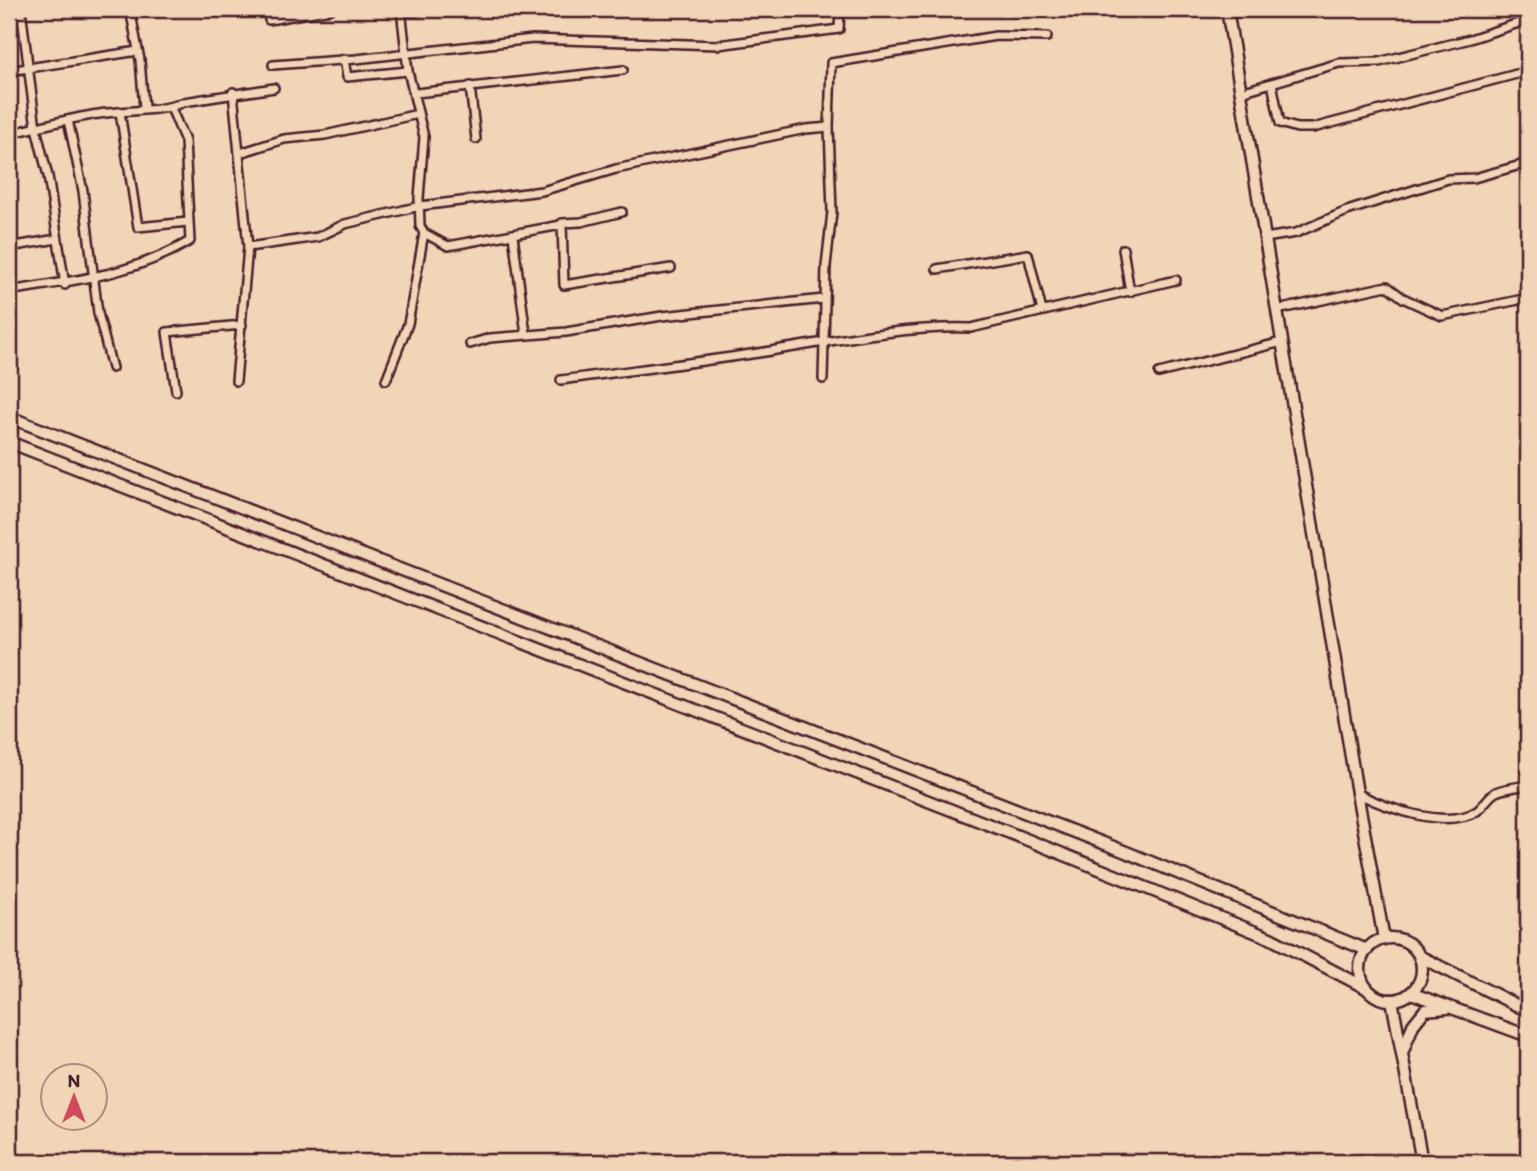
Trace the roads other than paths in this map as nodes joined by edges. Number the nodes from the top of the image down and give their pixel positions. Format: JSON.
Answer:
{"nodes":[{"id":1,"x":21,"y":9,"type":"edge"},
{"id":2,"x":130,"y":9,"type":"edge"},
{"id":3,"x":331,"y":9,"type":"edge"},
{"id":4,"x":403,"y":9,"type":"edge"},
{"id":5,"x":430,"y":9,"type":"edge"},
{"id":6,"x":840,"y":9,"type":"edge"},
{"id":7,"x":1227,"y":9,"type":"edge"},
{"id":8,"x":269,"y":19,"type":"dead end"},
{"id":9,"x":1528,"y":20,"type":"edge"},
{"id":10,"x":1047,"y":37,"type":"dead end"},
{"id":11,"x":138,"y":51,"type":"junction"},
{"id":12,"x":407,"y":51,"type":"junction"},
{"id":13,"x":344,"y":59,"type":"junction"},
{"id":14,"x":273,"y":65,"type":"dead end"},
{"id":15,"x":28,"y":69,"type":"junction"},
{"id":16,"x":623,"y":70,"type":"dead end"},
{"id":17,"x":9,"y":71,"type":"edge"},
{"id":18,"x":408,"y":71,"type":"junction"},
{"id":19,"x":1528,"y":71,"type":"edge"},
{"id":20,"x":1272,"y":83,"type":"junction"},
{"id":21,"x":470,"y":86,"type":"junction"},
{"id":22,"x":274,"y":88,"type":"dead end"},
{"id":23,"x":233,"y":92,"type":"junction"},
{"id":24,"x":1241,"y":92,"type":"junction"},
{"id":25,"x":416,"y":93,"type":"junction"},
{"id":26,"x":145,"y":107,"type":"junction"},
{"id":27,"x":171,"y":108,"type":"junction"},
{"id":28,"x":120,"y":112,"type":"junction"},
{"id":29,"x":418,"y":114,"type":"junction"},
{"id":30,"x":68,"y":120,"type":"junction"},
{"id":31,"x":829,"y":127,"type":"junction"},
{"id":32,"x":36,"y":128,"type":"junction"},
{"id":33,"x":9,"y":134,"type":"edge"},
{"id":34,"x":476,"y":139,"type":"dead end"},
{"id":35,"x":240,"y":153,"type":"junction"},
{"id":36,"x":1528,"y":163,"type":"edge"},
{"id":37,"x":420,"y":206,"type":"junction"},
{"id":38,"x":622,"y":212,"type":"dead end"},
{"id":39,"x":188,"y":222,"type":"junction"},
{"id":40,"x":561,"y":225,"type":"junction"},
{"id":41,"x":424,"y":233,"type":"junction"},
{"id":42,"x":513,"y":235,"type":"junction"},
{"id":43,"x":1265,"y":238,"type":"junction"},
{"id":44,"x":57,"y":239,"type":"junction"},
{"id":45,"x":9,"y":247,"type":"edge"},
{"id":46,"x":248,"y":247,"type":"junction"},
{"id":47,"x":1123,"y":249,"type":"dead end"},
{"id":48,"x":9,"y":267,"type":"edge"},
{"id":49,"x":671,"y":268,"type":"dead end"},
{"id":50,"x":937,"y":269,"type":"dead end"},
{"id":51,"x":92,"y":278,"type":"junction"},
{"id":52,"x":1176,"y":281,"type":"dead end"},
{"id":53,"x":65,"y":285,"type":"junction"},
{"id":54,"x":11,"y":290,"type":"edge"},
{"id":55,"x":1130,"y":292,"type":"junction"},
{"id":56,"x":1528,"y":298,"type":"edge"},
{"id":57,"x":824,"y":299,"type":"junction"},
{"id":58,"x":1277,"y":310,"type":"junction"},
{"id":59,"x":1042,"y":311,"type":"junction"},
{"id":60,"x":242,"y":325,"type":"junction"},
{"id":61,"x":526,"y":334,"type":"junction"},
{"id":62,"x":822,"y":341,"type":"junction"},
{"id":63,"x":1282,"y":342,"type":"junction"},
{"id":64,"x":470,"y":344,"type":"dead end"},
{"id":65,"x":112,"y":368,"type":"dead end"},
{"id":66,"x":1159,"y":373,"type":"dead end"},
{"id":67,"x":823,"y":379,"type":"dead end"},
{"id":68,"x":386,"y":380,"type":"dead end"},
{"id":69,"x":561,"y":380,"type":"dead end"},
{"id":70,"x":236,"y":381,"type":"dead end"},
{"id":71,"x":176,"y":391,"type":"dead end"},
{"id":72,"x":9,"y":417,"type":"edge"},
{"id":73,"x":9,"y":442,"type":"edge"},
{"id":74,"x":1528,"y":785,"type":"edge"},
{"id":75,"x":1357,"y":793,"type":"junction"},
{"id":76,"x":1384,"y":939,"type":"junction"},
{"id":77,"x":1367,"y":950,"type":"junction"},
{"id":78,"x":1419,"y":956,"type":"junction"},
{"id":79,"x":1366,"y":988,"type":"junction"},
{"id":80,"x":1411,"y":993,"type":"junction"},
{"id":81,"x":1392,"y":1000,"type":"junction"},
{"id":82,"x":1452,"y":1008,"type":"junction"},
{"id":83,"x":1528,"y":1011,"type":"edge"},
{"id":84,"x":1528,"y":1036,"type":"edge"},
{"id":85,"x":1402,"y":1052,"type":"junction"},
{"id":86,"x":1422,"y":1162,"type":"edge"}],
"edges":[{"from":1,"to":15,"type":"street"},
{"from":2,"to":11,"type":"street"},
{"from":3,"to":8,"type":"street"},
{"from":4,"to":5,"type":"street"},
{"from":4,"to":12,"type":"street"},
{"from":6,"to":12,"type":"street"},
{"from":7,"to":24,"type":"street"},
{"from":9,"to":20,"type":"street"},
{"from":10,"to":31,"type":"street"},
{"from":11,"to":15,"type":"street"},
{"from":11,"to":26,"type":"street"},
{"from":12,"to":13,"type":"street"},
{"from":12,"to":18,"type":"street"},
{"from":13,"to":14,"type":"street"},
{"from":13,"to":18,"type":"street"},
{"from":15,"to":17,"type":"street"},
{"from":15,"to":32,"type":"street"},
{"from":16,"to":21,"type":"street"},
{"from":18,"to":25,"type":"street"},
{"from":19,"to":20,"type":"street"},
{"from":20,"to":24,"type":"street"},
{"from":21,"to":25,"type":"street"},
{"from":21,"to":34,"type":"street"},
{"from":22,"to":23,"type":"street"},
{"from":23,"to":27,"type":"street"},
{"from":23,"to":35,"type":"street"},
{"from":24,"to":43,"type":"street"},
{"from":25,"to":29,"type":"street"},
{"from":26,"to":27,"type":"street"},
{"from":26,"to":28,"type":"street"},
{"from":27,"to":39,"type":"street"},
{"from":28,"to":30,"type":"street"},
{"from":28,"to":39,"type":"street"},
{"from":29,"to":35,"type":"street"},
{"from":29,"to":37,"type":"street"},
{"from":30,"to":32,"type":"street"},
{"from":30,"to":51,"type":"street"},
{"from":31,"to":37,"type":"street"},
{"from":31,"to":57,"type":"street"},
{"from":32,"to":33,"type":"street"},
{"from":32,"to":44,"type":"street"},
{"from":35,"to":46,"type":"street"},
{"from":36,"to":43,"type":"street"},
{"from":37,"to":41,"type":"street"},
{"from":37,"to":46,"type":"street"},
{"from":38,"to":40,"type":"street"},
{"from":39,"to":51,"type":"street"},
{"from":40,"to":42,"type":"street"},
{"from":40,"to":49,"type":"street"},
{"from":41,"to":42,"type":"street"},
{"from":41,"to":68,"type":"street"},
{"from":42,"to":61,"type":"street"},
{"from":43,"to":58,"type":"street"},
{"from":44,"to":45,"type":"street"},
{"from":44,"to":53,"type":"street"},
{"from":46,"to":60,"type":"street"},
{"from":47,"to":55,"type":"street"},
{"from":48,"to":54,"type":"street"},
{"from":50,"to":59,"type":"street"},
{"from":51,"to":53,"type":"street"},
{"from":51,"to":65,"type":"street"},
{"from":52,"to":55,"type":"street"},
{"from":53,"to":54,"type":"street"},
{"from":55,"to":59,"type":"street"},
{"from":56,"to":58,"type":"street"},
{"from":57,"to":61,"type":"street"},
{"from":57,"to":62,"type":"street"},
{"from":58,"to":63,"type":"street"},
{"from":59,"to":62,"type":"street"},
{"from":60,"to":70,"type":"street"},
{"from":60,"to":71,"type":"street"},
{"from":61,"to":64,"type":"street"},
{"from":62,"to":67,"type":"street"},
{"from":62,"to":69,"type":"street"},
{"from":63,"to":66,"type":"street"},
{"from":63,"to":75,"type":"street"},
{"from":72,"to":77,"type":"street"},
{"from":73,"to":79,"type":"street"},
{"from":74,"to":75,"type":"street"},
{"from":75,"to":76,"type":"street"},
{"from":76,"to":77,"type":"street"},
{"from":76,"to":78,"type":"street"},
{"from":77,"to":79,"type":"street"},
{"from":78,"to":80,"type":"street"},
{"from":78,"to":83,"type":"street"},
{"from":79,"to":81,"type":"street"},
{"from":80,"to":81,"type":"street"},
{"from":80,"to":82,"type":"street"},
{"from":81,"to":85,"type":"street"},
{"from":82,"to":84,"type":"street"},
{"from":82,"to":85,"type":"street"},
{"from":85,"to":86,"type":"street"}]}
